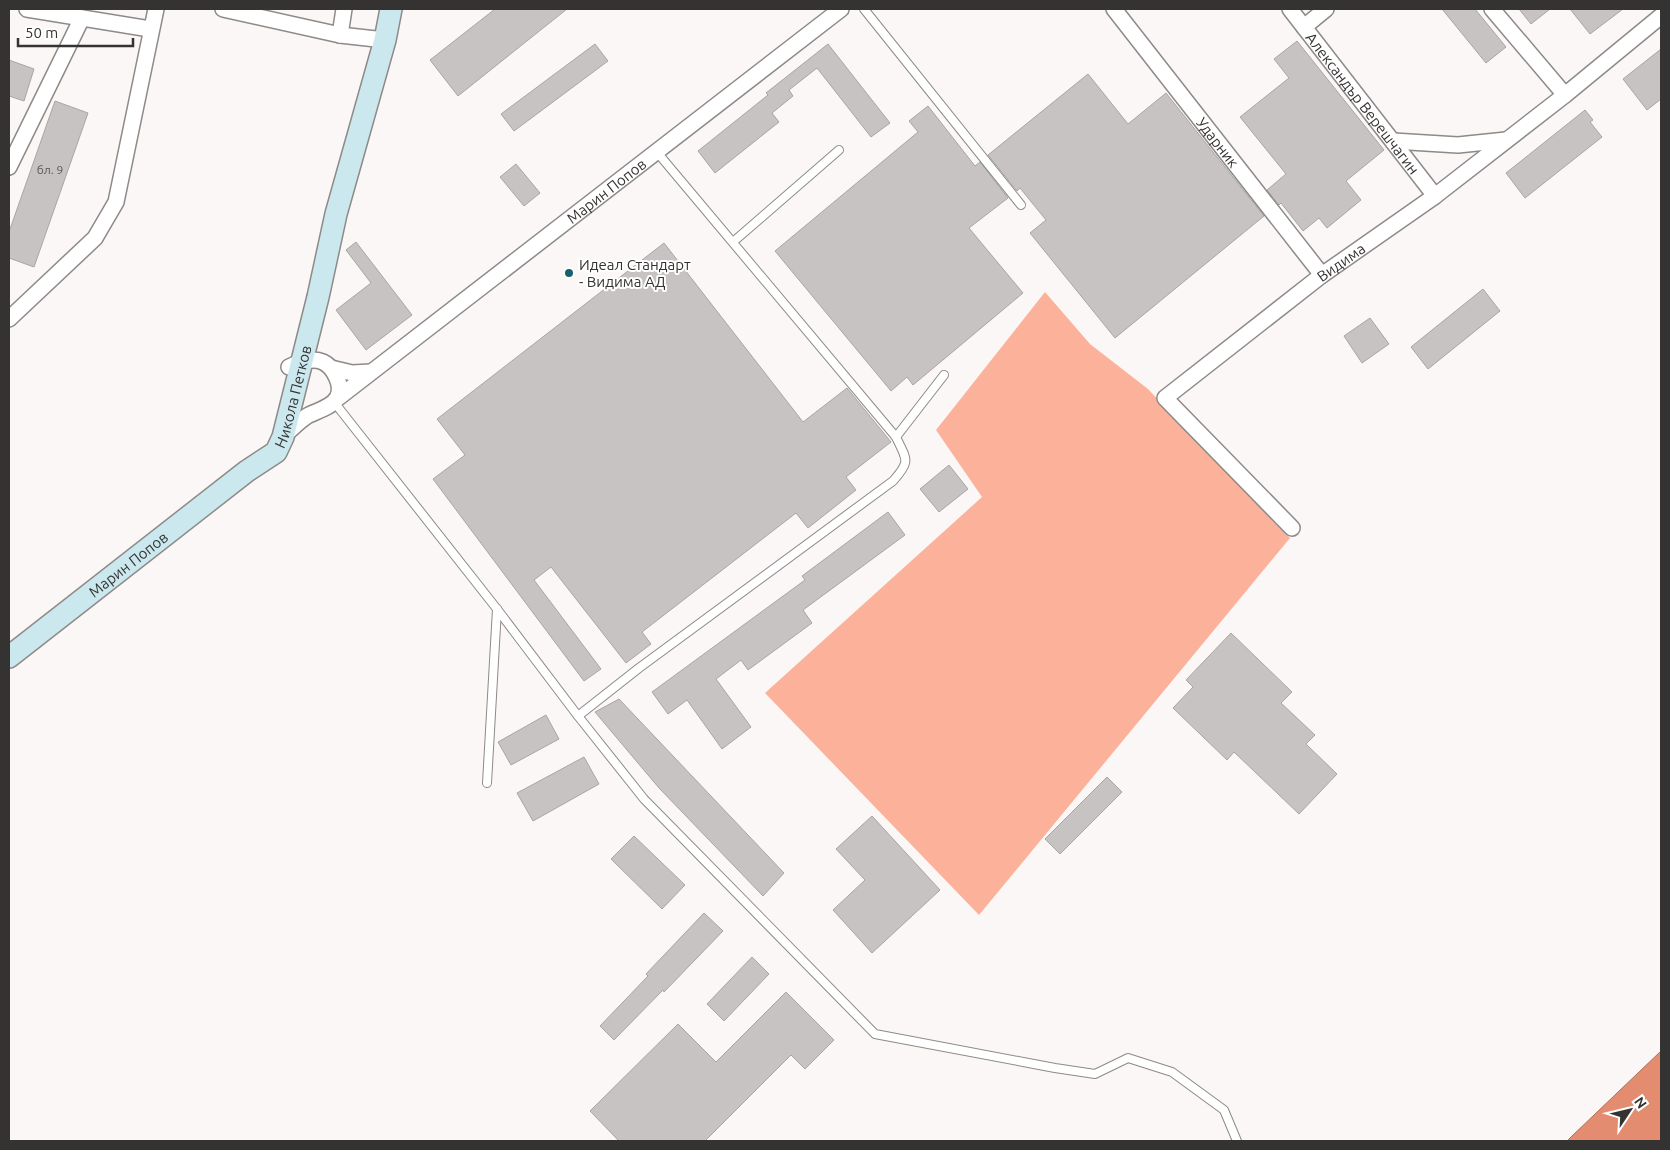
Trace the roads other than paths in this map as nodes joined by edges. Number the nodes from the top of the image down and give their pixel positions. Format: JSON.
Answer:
{"nodes":[{"id":1,"x":27,"y":9,"type":"edge"},
{"id":2,"x":156,"y":9,"type":"edge"},
{"id":3,"x":223,"y":9,"type":"edge"},
{"id":4,"x":344,"y":9,"type":"edge"},
{"id":5,"x":391,"y":9,"type":"edge"},
{"id":6,"x":841,"y":9,"type":"edge"},
{"id":7,"x":864,"y":9,"type":"edge"},
{"id":8,"x":1114,"y":9,"type":"edge"},
{"id":9,"x":1290,"y":9,"type":"edge"},
{"id":10,"x":1326,"y":9,"type":"edge"},
{"id":11,"x":1492,"y":9,"type":"edge"},
{"id":12,"x":289,"y":16,"type":"edge"},
{"id":13,"x":1661,"y":16,"type":"edge"},
{"id":14,"x":82,"y":18,"type":"junction"},
{"id":15,"x":1304,"y":27,"type":"junction"},
{"id":16,"x":150,"y":29,"type":"junction"},
{"id":17,"x":340,"y":35,"type":"junction"},
{"id":18,"x":385,"y":40,"type":"junction"},
{"id":19,"x":1564,"y":95,"type":"junction"},
{"id":20,"x":1506,"y":140,"type":"junction"},
{"id":21,"x":1393,"y":141,"type":"junction"},
{"id":22,"x":839,"y":150,"type":"dead end"},
{"id":23,"x":656,"y":151,"type":"junction"},
{"id":24,"x":9,"y":167,"type":"edge"},
{"id":25,"x":1435,"y":196,"type":"junction"},
{"id":26,"x":1022,"y":205,"type":"dead end"},
{"id":27,"x":733,"y":242,"type":"junction"},
{"id":28,"x":1322,"y":275,"type":"junction"},
{"id":29,"x":9,"y":319,"type":"edge"},
{"id":30,"x":295,"y":364,"type":"junction"},
{"id":31,"x":331,"y":368,"type":"junction"},
{"id":32,"x":371,"y":372,"type":"junction"},
{"id":33,"x":944,"y":375,"type":"dead end"},
{"id":34,"x":287,"y":395,"type":"junction"},
{"id":35,"x":336,"y":400,"type":"junction"},
{"id":36,"x":314,"y":412,"type":"junction"},
{"id":37,"x":283,"y":437,"type":"junction"},
{"id":38,"x":896,"y":438,"type":"junction"},
{"id":39,"x":247,"y":471,"type":"junction"},
{"id":40,"x":1292,"y":528,"type":"dead end"},
{"id":41,"x":498,"y":609,"type":"junction"},
{"id":42,"x":9,"y":657,"type":"edge"},
{"id":43,"x":578,"y":716,"type":"junction"},
{"id":44,"x":487,"y":783,"type":"dead end"},
{"id":45,"x":1237,"y":1141,"type":"edge"}],
"edges":[{"from":1,"to":14,"type":"street"},
{"from":2,"to":16,"type":"street"},
{"from":3,"to":12,"type":"street"},
{"from":4,"to":17,"type":"street"},
{"from":5,"to":18,"type":"main road","name":"Никола Петков"},
{"from":6,"to":23,"type":"street","name":"Марин Попов"},
{"from":7,"to":26,"type":"lane"},
{"from":8,"to":28,"type":"street","name":"Ударник"},
{"from":9,"to":15,"type":"street","name":"Александър Верешчагин"},
{"from":10,"to":15,"type":"street"},
{"from":11,"to":19,"type":"street"},
{"from":12,"to":17,"type":"street"},
{"from":13,"to":19,"type":"street","name":"Видима"},
{"from":14,"to":16,"type":"street"},
{"from":14,"to":24,"type":"street"},
{"from":15,"to":21,"type":"street","name":"Александър Верешчагин"},
{"from":16,"to":29,"type":"street"},
{"from":17,"to":18,"type":"street"},
{"from":18,"to":30,"type":"main road","name":"Никола Петков"},
{"from":19,"to":20,"type":"street","name":"Видима"},
{"from":20,"to":21,"type":"street"},
{"from":20,"to":25,"type":"street","name":"Видима"},
{"from":21,"to":25,"type":"street","name":"Александър Верешчагин"},
{"from":22,"to":27,"type":"lane"},
{"from":23,"to":27,"type":"lane"},
{"from":23,"to":32,"type":"street","name":"Марин Попов"},
{"from":25,"to":28,"type":"street","name":"Видима"},
{"from":27,"to":38,"type":"lane"},
{"from":28,"to":40,"type":"street","name":"Видима"},
{"from":30,"to":31,"type":"street"},
{"from":30,"to":34,"type":"main road","name":"Никола Петков"},
{"from":31,"to":32,"type":"street"},
{"from":31,"to":35,"type":"street"},
{"from":32,"to":35,"type":"street","name":"Марин Попов"},
{"from":33,"to":38,"type":"lane"},
{"from":34,"to":36,"type":"street"},
{"from":34,"to":37,"type":"main road","name":"Никола Петков"},
{"from":34,"to":39,"type":"main road","name":"Никола Петков"},
{"from":35,"to":36,"type":"street"},
{"from":35,"to":41,"type":"lane"},
{"from":36,"to":37,"type":"street"},
{"from":37,"to":39,"type":"main road","name":"Никола Петков"},
{"from":38,"to":43,"type":"lane"},
{"from":39,"to":42,"type":"main road","name":"Марин Попов"},
{"from":41,"to":43,"type":"lane"},
{"from":41,"to":44,"type":"lane"},
{"from":43,"to":45,"type":"lane"}]}
